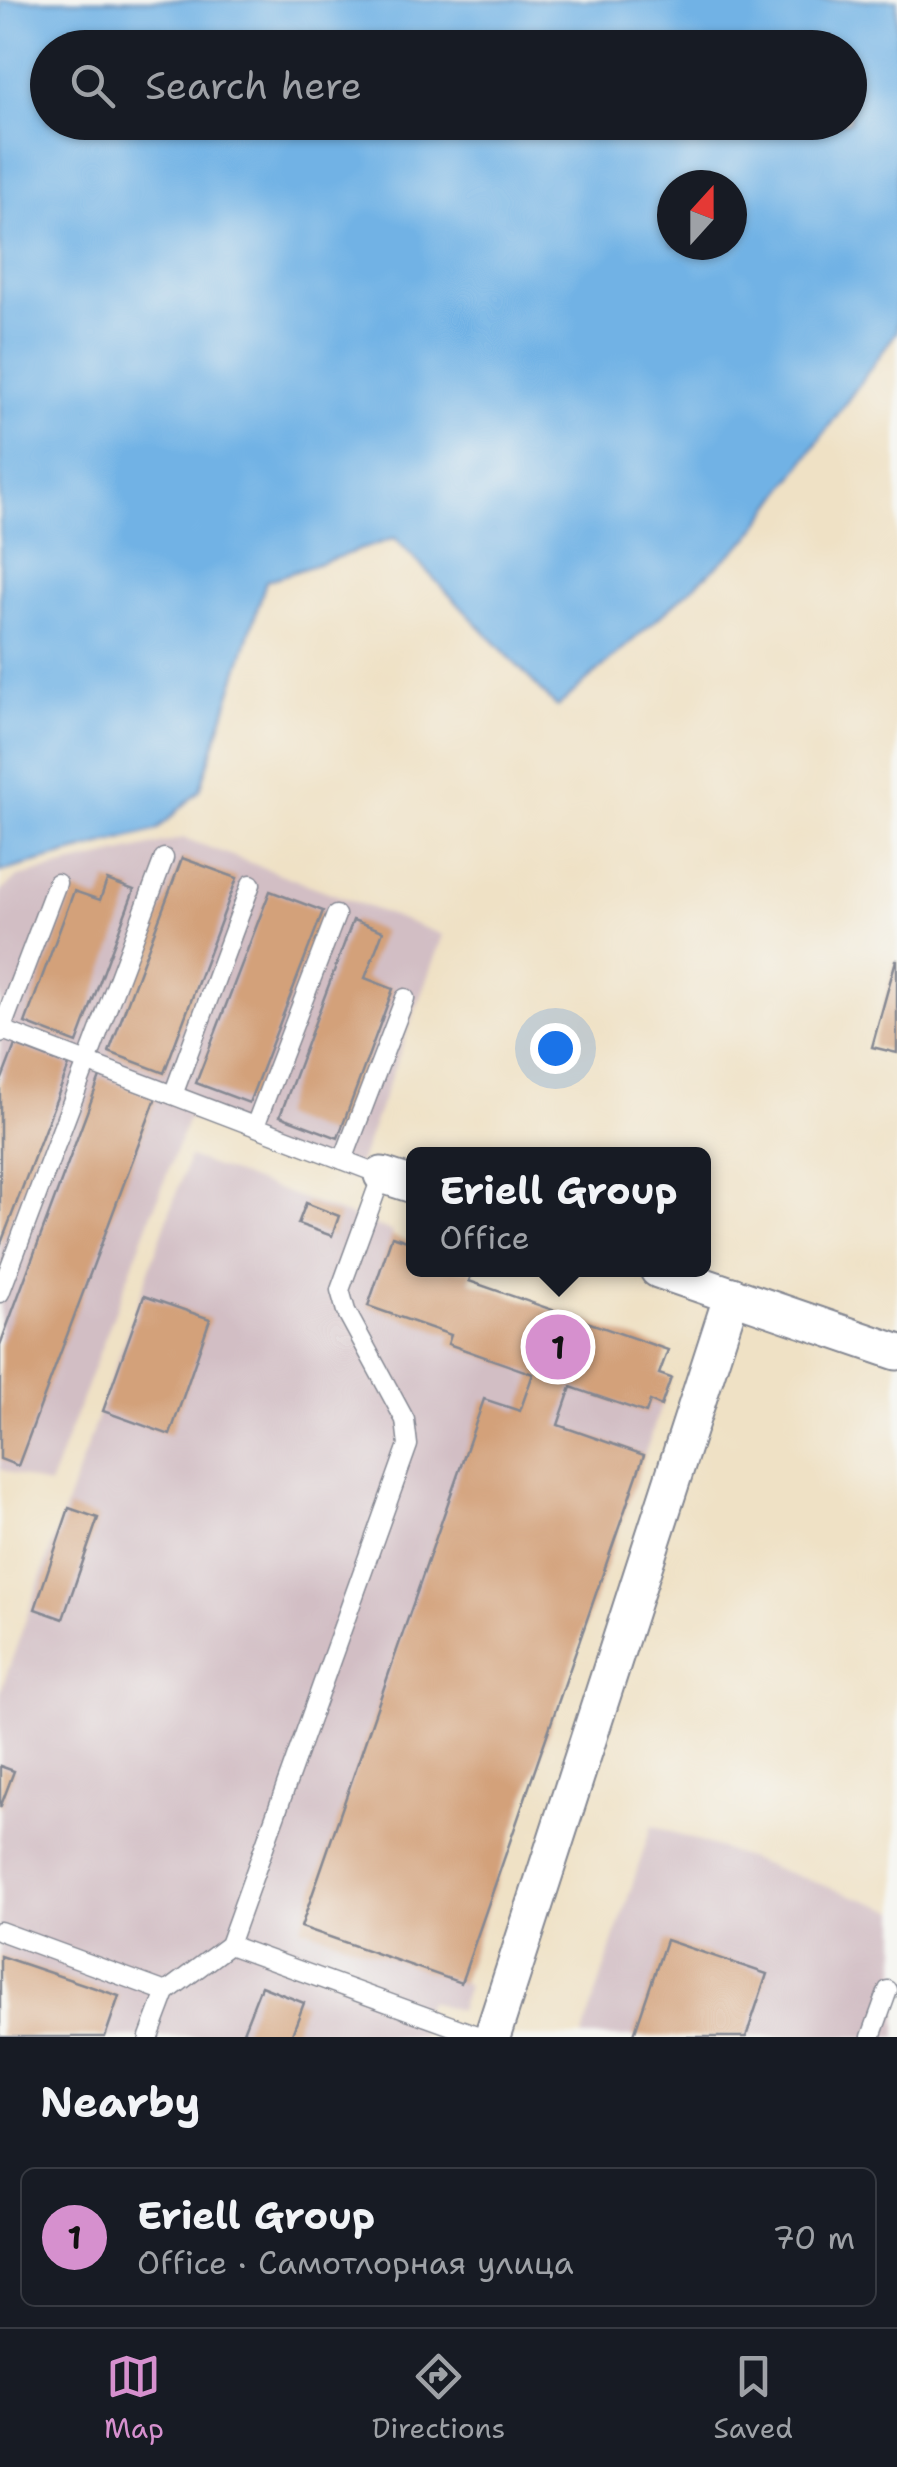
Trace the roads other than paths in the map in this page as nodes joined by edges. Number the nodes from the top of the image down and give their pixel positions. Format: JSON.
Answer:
{"nodes":[{"id":1,"x":164,"y":858,"type":"dead end"},
{"id":2,"x":57,"y":883,"type":"dead end"},
{"id":3,"x":251,"y":884,"type":"dead end"},
{"id":4,"x":336,"y":915,"type":"dead end"},
{"id":5,"x":405,"y":998,"type":"dead end"},
{"id":6,"x":0,"y":1031,"type":"edge"},
{"id":7,"x":87,"y":1062,"type":"junction"},
{"id":8,"x":173,"y":1095,"type":"junction"},
{"id":9,"x":255,"y":1126,"type":"junction"},
{"id":10,"x":343,"y":1160,"type":"junction"},
{"id":11,"x":398,"y":1180,"type":"edge"},
{"id":12,"x":679,"y":1277,"type":"edge"},
{"id":13,"x":0,"y":1293,"type":"edge"},
{"id":14,"x":732,"y":1295,"type":"junction"},
{"id":15,"x":897,"y":1352,"type":"edge"},
{"id":16,"x":0,"y":1931,"type":"edge"},
{"id":17,"x":229,"y":1945,"type":"junction"},
{"id":18,"x":888,"y":1990,"type":"dead end"},
{"id":19,"x":166,"y":1992,"type":"junction"},
{"id":20,"x":149,"y":2037,"type":"edge"},
{"id":21,"x":482,"y":2037,"type":"edge"},
{"id":22,"x":492,"y":2037,"type":"edge"},
{"id":23,"x":871,"y":2037,"type":"edge"}],
"edges":[{"from":1,"to":7,"type":"lane"},
{"from":2,"to":6,"type":"lane"},
{"from":3,"to":8,"type":"lane"},
{"from":4,"to":9,"type":"lane"},
{"from":5,"to":10,"type":"lane"},
{"from":6,"to":7,"type":"lane"},
{"from":7,"to":8,"type":"lane"},
{"from":7,"to":13,"type":"lane"},
{"from":8,"to":9,"type":"lane"},
{"from":9,"to":10,"type":"lane"},
{"from":10,"to":11,"type":"lane"},
{"from":11,"to":17,"type":"lane"},
{"from":12,"to":14,"type":"street"},
{"from":14,"to":15,"type":"street"},
{"from":14,"to":22,"type":"street"},
{"from":16,"to":19,"type":"lane"},
{"from":17,"to":19,"type":"lane"},
{"from":17,"to":21,"type":"lane"},
{"from":18,"to":23,"type":"lane"},
{"from":19,"to":20,"type":"lane"}]}
